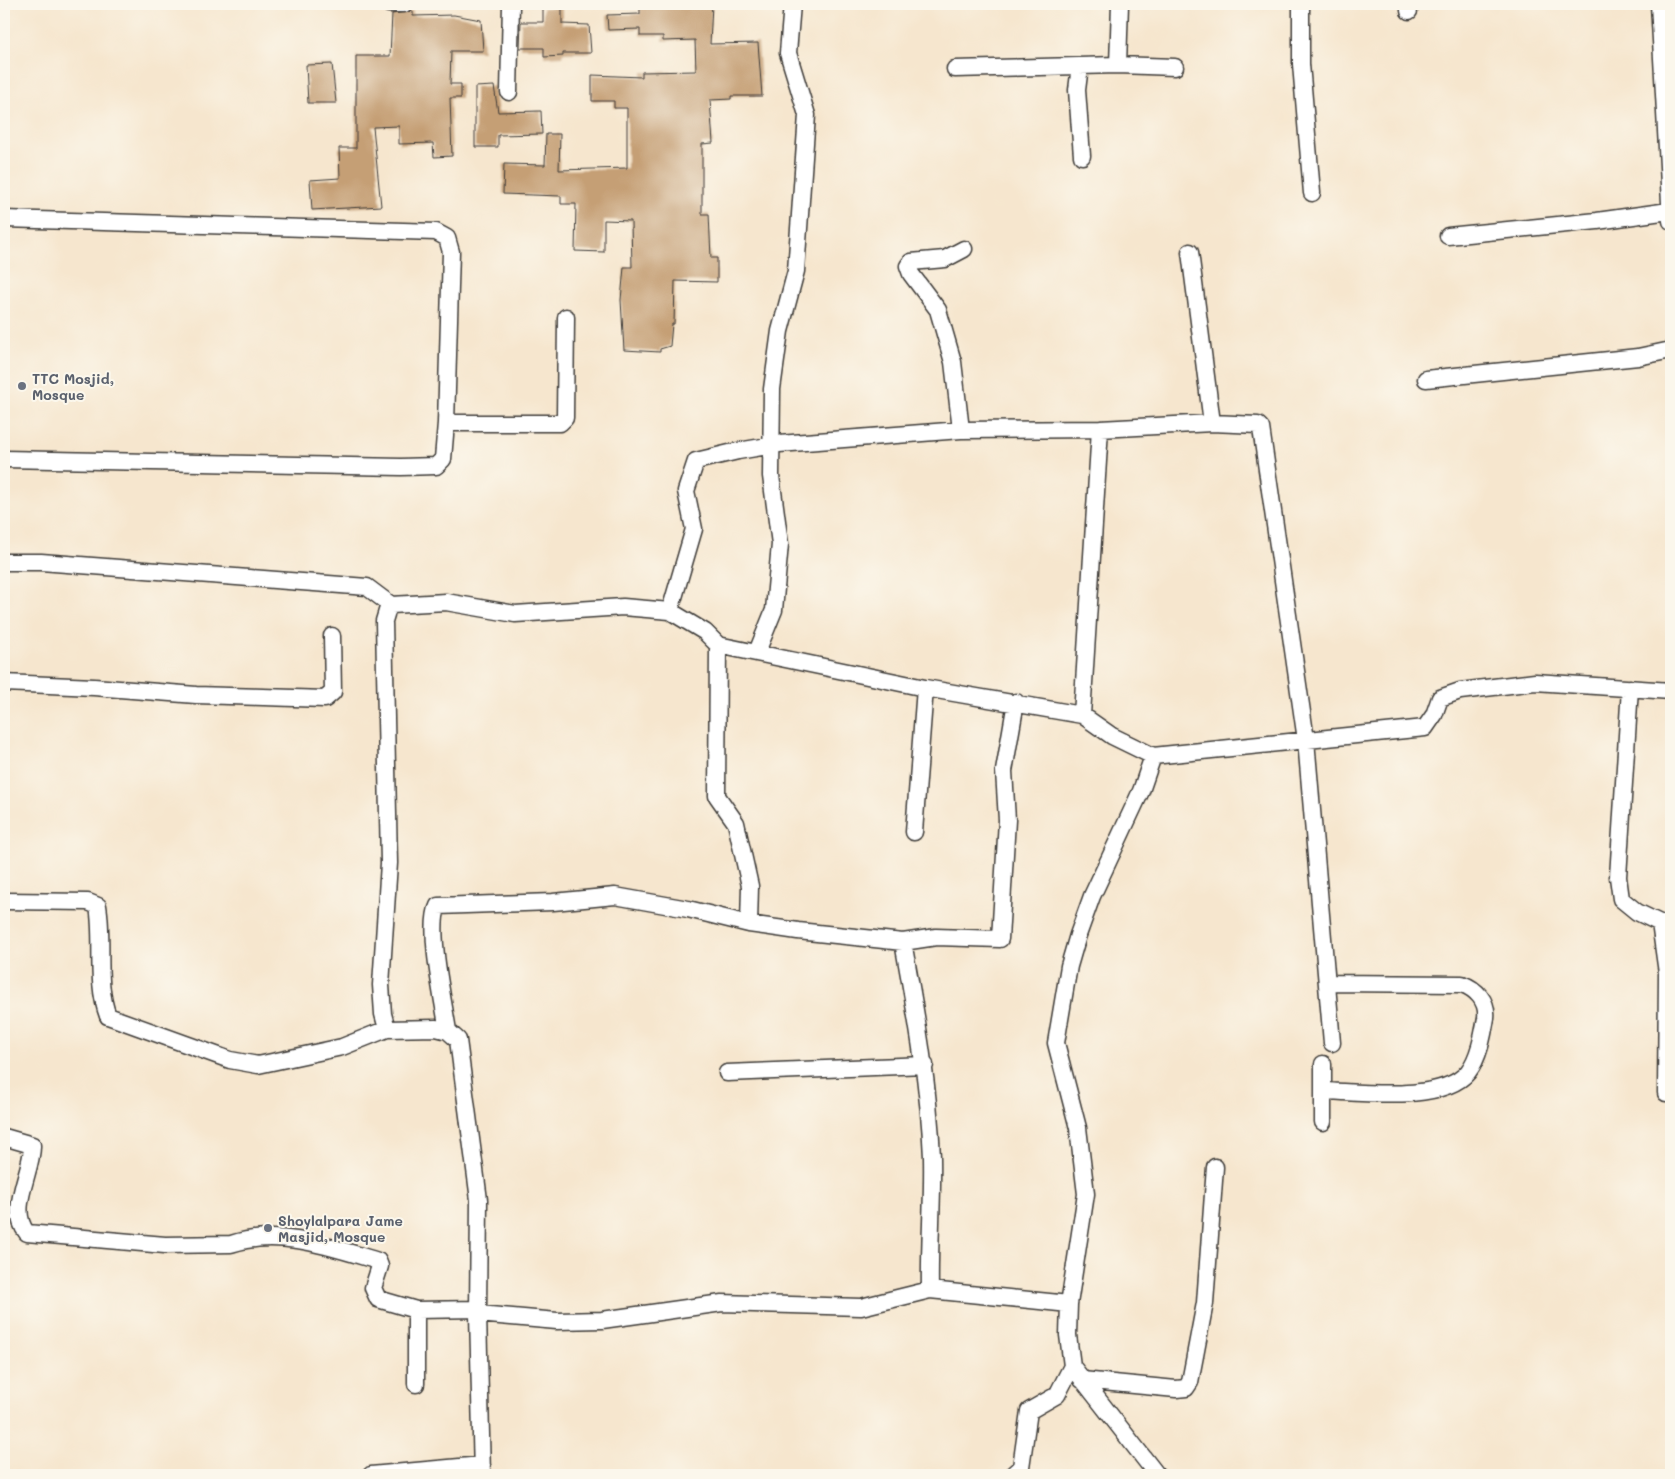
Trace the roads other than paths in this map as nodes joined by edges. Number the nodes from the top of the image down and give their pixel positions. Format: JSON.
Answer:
{"nodes":[{"id":1,"x":389,"y":4,"type":"edge"},
{"id":2,"x":404,"y":4,"type":"edge"},
{"id":3,"x":510,"y":4,"type":"edge"},
{"id":4,"x":792,"y":4,"type":"edge"},
{"id":5,"x":1120,"y":4,"type":"edge"},
{"id":6,"x":1301,"y":4,"type":"edge"},
{"id":7,"x":1658,"y":4,"type":"edge"},
{"id":8,"x":1118,"y":65,"type":"junction"},
{"id":9,"x":1080,"y":66,"type":"junction"},
{"id":10,"x":1175,"y":67,"type":"dead end"},
{"id":11,"x":955,"y":69,"type":"dead end"},
{"id":12,"x":509,"y":92,"type":"dead end"},
{"id":13,"x":1082,"y":156,"type":"dead end"},
{"id":14,"x":1312,"y":193,"type":"dead end"},
{"id":15,"x":1670,"y":216,"type":"edge"},
{"id":16,"x":4,"y":219,"type":"edge"},
{"id":17,"x":1448,"y":236,"type":"dead end"},
{"id":18,"x":964,"y":249,"type":"dead end"},
{"id":19,"x":1190,"y":252,"type":"dead end"},
{"id":20,"x":566,"y":317,"type":"dead end"},
{"id":21,"x":1671,"y":350,"type":"edge"},
{"id":22,"x":1426,"y":379,"type":"dead end"},
{"id":23,"x":446,"y":423,"type":"junction"},
{"id":24,"x":1212,"y":423,"type":"junction"},
{"id":25,"x":1100,"y":429,"type":"junction"},
{"id":26,"x":961,"y":430,"type":"junction"},
{"id":27,"x":772,"y":445,"type":"junction"},
{"id":28,"x":4,"y":459,"type":"edge"},
{"id":29,"x":4,"y":562,"type":"edge"},
{"id":30,"x":391,"y":606,"type":"junction"},
{"id":31,"x":670,"y":611,"type":"junction"},
{"id":32,"x":332,"y":636,"type":"dead end"},
{"id":33,"x":718,"y":645,"type":"junction"},
{"id":34,"x":757,"y":652,"type":"junction"},
{"id":35,"x":4,"y":684,"type":"edge"},
{"id":36,"x":924,"y":688,"type":"junction"},
{"id":37,"x":1630,"y":688,"type":"junction"},
{"id":38,"x":1671,"y":691,"type":"edge"},
{"id":39,"x":1016,"y":702,"type":"junction"},
{"id":40,"x":1082,"y":715,"type":"junction"},
{"id":41,"x":1306,"y":740,"type":"junction"},
{"id":42,"x":1153,"y":756,"type":"junction"},
{"id":43,"x":914,"y":832,"type":"dead end"},
{"id":44,"x":4,"y":901,"type":"edge"},
{"id":45,"x":749,"y":924,"type":"junction"},
{"id":46,"x":903,"y":942,"type":"junction"},
{"id":47,"x":1328,"y":983,"type":"junction"},
{"id":48,"x":387,"y":1029,"type":"junction"},
{"id":49,"x":448,"y":1031,"type":"junction"},
{"id":50,"x":1332,"y":1043,"type":"dead end"},
{"id":51,"x":1323,"y":1064,"type":"dead end"},
{"id":52,"x":925,"y":1065,"type":"junction"},
{"id":53,"x":727,"y":1072,"type":"dead end"},
{"id":54,"x":1323,"y":1091,"type":"junction"},
{"id":55,"x":1666,"y":1093,"type":"dead end"},
{"id":56,"x":1323,"y":1122,"type":"dead end"},
{"id":57,"x":4,"y":1137,"type":"edge"},
{"id":58,"x":1215,"y":1167,"type":"dead end"},
{"id":59,"x":930,"y":1290,"type":"junction"},
{"id":60,"x":1069,"y":1304,"type":"junction"},
{"id":61,"x":416,"y":1310,"type":"junction"},
{"id":62,"x":478,"y":1312,"type":"junction"},
{"id":63,"x":1072,"y":1366,"type":"junction"},
{"id":64,"x":1082,"y":1380,"type":"junction"},
{"id":65,"x":416,"y":1384,"type":"dead end"},
{"id":66,"x":482,"y":1470,"type":"edge"},
{"id":67,"x":371,"y":1475,"type":"edge"},
{"id":68,"x":1012,"y":1475,"type":"edge"},
{"id":69,"x":1157,"y":1475,"type":"edge"}],
"edges":[{"from":1,"to":2,"type":"street"},
{"from":3,"to":12,"type":"street"},
{"from":4,"to":27,"type":"street"},
{"from":5,"to":8,"type":"street"},
{"from":6,"to":14,"type":"street"},
{"from":7,"to":15,"type":"street"},
{"from":8,"to":9,"type":"street"},
{"from":8,"to":10,"type":"street"},
{"from":9,"to":11,"type":"street"},
{"from":9,"to":13,"type":"street"},
{"from":15,"to":17,"type":"street"},
{"from":16,"to":23,"type":"street"},
{"from":18,"to":26,"type":"street"},
{"from":19,"to":24,"type":"street"},
{"from":20,"to":23,"type":"street"},
{"from":21,"to":22,"type":"street"},
{"from":23,"to":28,"type":"street"},
{"from":24,"to":25,"type":"street"},
{"from":24,"to":41,"type":"street"},
{"from":25,"to":26,"type":"street"},
{"from":25,"to":40,"type":"street"},
{"from":26,"to":27,"type":"street"},
{"from":27,"to":31,"type":"street"},
{"from":27,"to":34,"type":"street"},
{"from":29,"to":30,"type":"street"},
{"from":30,"to":31,"type":"street"},
{"from":30,"to":48,"type":"street"},
{"from":31,"to":33,"type":"street"},
{"from":32,"to":35,"type":"street"},
{"from":33,"to":34,"type":"street"},
{"from":33,"to":45,"type":"street"},
{"from":34,"to":36,"type":"street"},
{"from":36,"to":39,"type":"street"},
{"from":36,"to":43,"type":"street"},
{"from":37,"to":38,"type":"street"},
{"from":37,"to":41,"type":"street"},
{"from":37,"to":55,"type":"street"},
{"from":39,"to":40,"type":"street"},
{"from":39,"to":46,"type":"street"},
{"from":40,"to":42,"type":"street"},
{"from":41,"to":42,"type":"street"},
{"from":41,"to":47,"type":"street"},
{"from":42,"to":60,"type":"street"},
{"from":44,"to":48,"type":"street"},
{"from":45,"to":46,"type":"street"},
{"from":45,"to":49,"type":"street"},
{"from":46,"to":52,"type":"street"},
{"from":47,"to":50,"type":"street"},
{"from":47,"to":54,"type":"street"},
{"from":48,"to":49,"type":"street"},
{"from":49,"to":62,"type":"street"},
{"from":51,"to":54,"type":"street"},
{"from":52,"to":53,"type":"street"},
{"from":52,"to":59,"type":"street"},
{"from":54,"to":56,"type":"street"},
{"from":57,"to":61,"type":"street"},
{"from":58,"to":64,"type":"street"},
{"from":59,"to":60,"type":"street"},
{"from":59,"to":62,"type":"street"},
{"from":60,"to":63,"type":"street"},
{"from":61,"to":62,"type":"street"},
{"from":61,"to":65,"type":"street"},
{"from":62,"to":66,"type":"street"},
{"from":63,"to":64,"type":"street"},
{"from":63,"to":68,"type":"street"},
{"from":64,"to":69,"type":"street"},
{"from":66,"to":67,"type":"street"}]}
